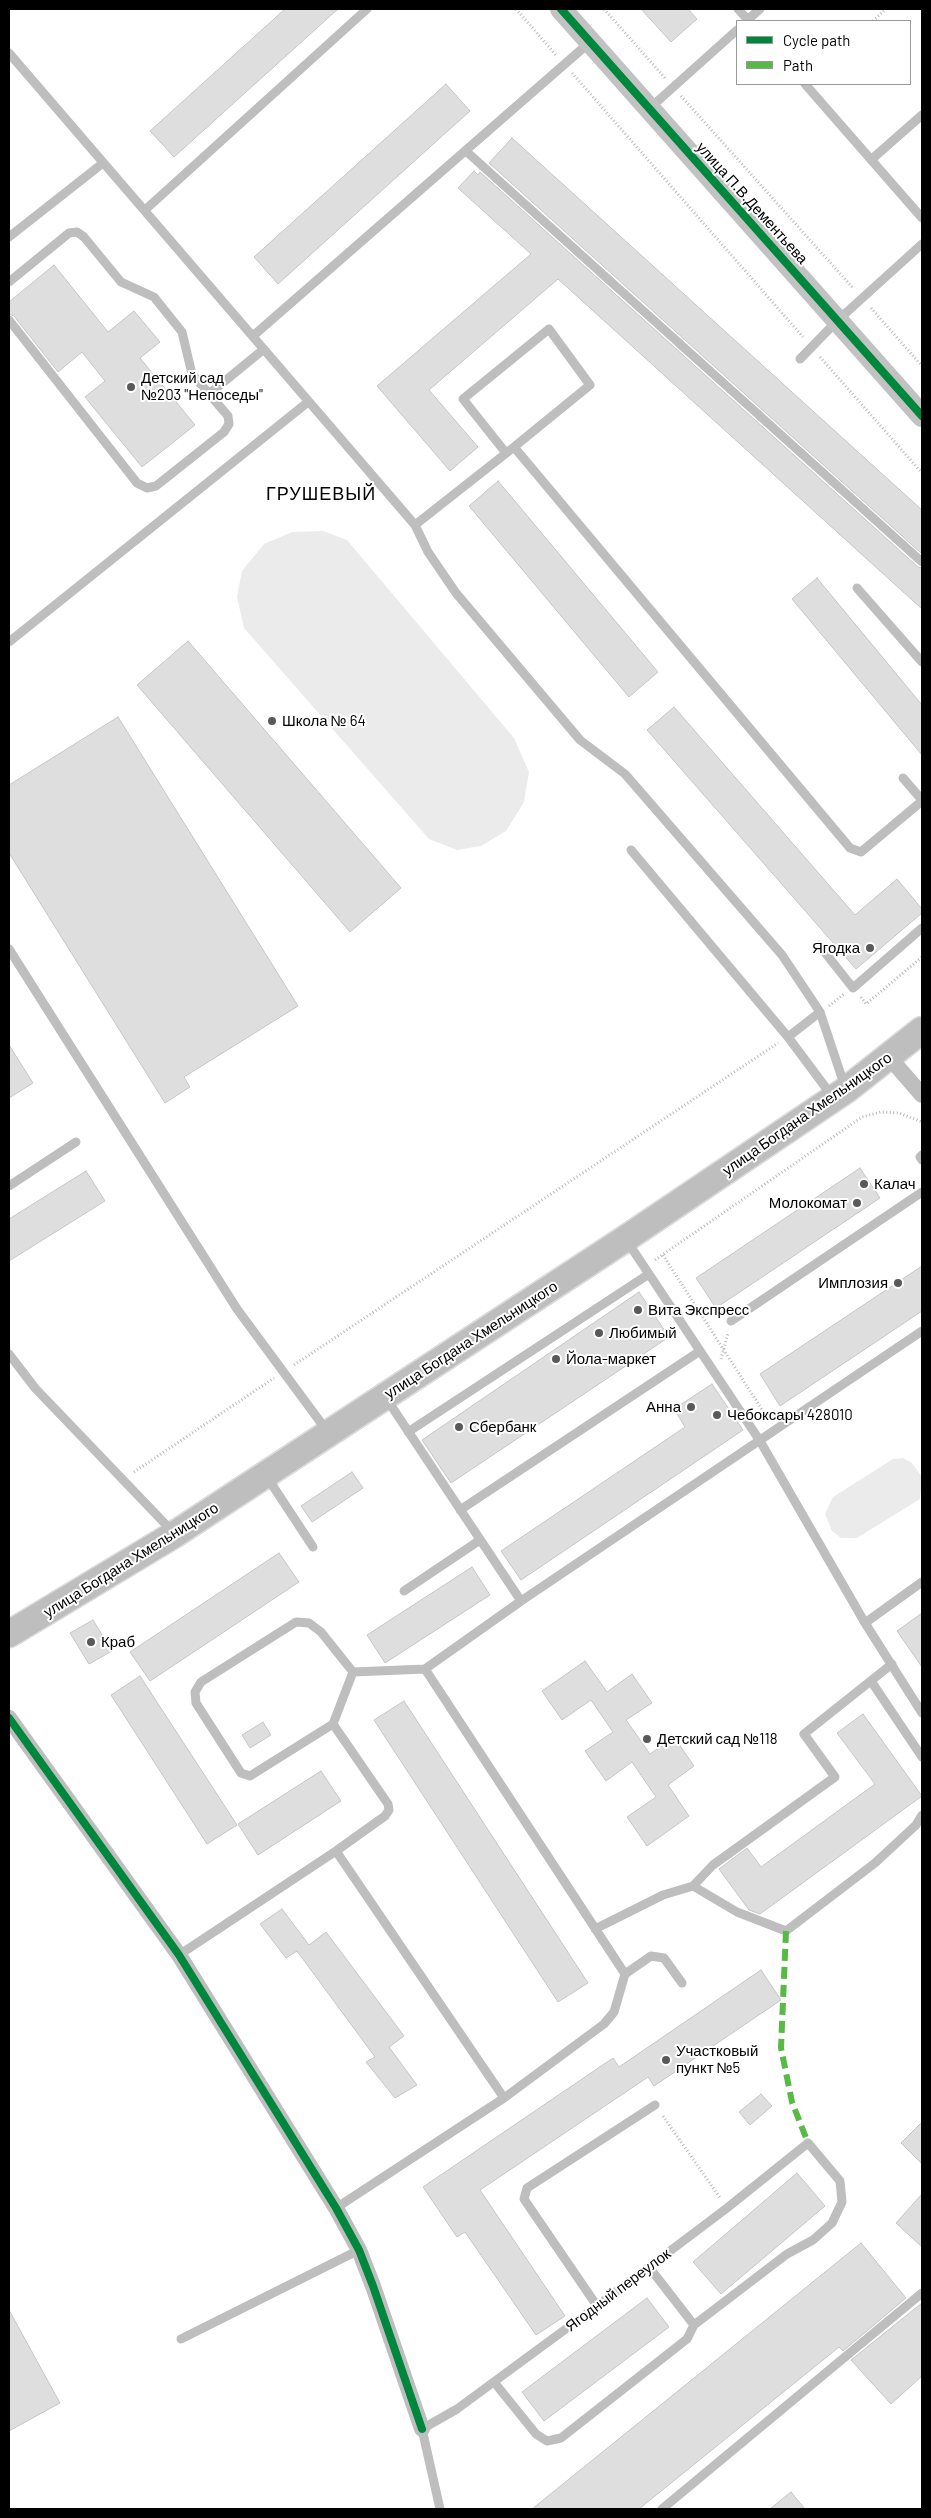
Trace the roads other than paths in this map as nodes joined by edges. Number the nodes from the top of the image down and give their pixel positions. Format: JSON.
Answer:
{"nodes":[{"id":1,"x":367,"y":9,"type":"edge"},
{"id":2,"x":561,"y":9,"type":"edge"},
{"id":3,"x":738,"y":9,"type":"edge"},
{"id":4,"x":760,"y":9,"type":"edge"},
{"id":5,"x":747,"y":20,"type":"edge"},
{"id":6,"x":749,"y":20,"type":"edge"},
{"id":7,"x":736,"y":31,"type":"edge"},
{"id":8,"x":590,"y":42,"type":"junction"},
{"id":9,"x":9,"y":53,"type":"edge"},
{"id":10,"x":806,"y":85,"type":"edge"},
{"id":11,"x":649,"y":108,"type":"junction"},
{"id":12,"x":922,"y":116,"type":"edge"},
{"id":13,"x":467,"y":152,"type":"junction"},
{"id":14,"x":872,"y":159,"type":"junction"},
{"id":15,"x":103,"y":163,"type":"junction"},
{"id":16,"x":145,"y":210,"type":"junction"},
{"id":17,"x":922,"y":218,"type":"edge"},
{"id":18,"x":9,"y":237,"type":"edge"},
{"id":19,"x":922,"y":244,"type":"edge"},
{"id":20,"x":9,"y":282,"type":"edge"},
{"id":21,"x":9,"y":320,"type":"edge"},
{"id":22,"x":837,"y":321,"type":"junction"},
{"id":23,"x":253,"y":336,"type":"junction"},
{"id":24,"x":264,"y":349,"type":"junction"},
{"id":25,"x":800,"y":359,"type":"dead end"},
{"id":26,"x":209,"y":394,"type":"junction"},
{"id":27,"x":308,"y":402,"type":"junction"},
{"id":28,"x":922,"y":416,"type":"edge"},
{"id":29,"x":510,"y":450,"type":"junction"},
{"id":30,"x":415,"y":525,"type":"junction"},
{"id":31,"x":922,"y":562,"type":"edge"},
{"id":32,"x":857,"y":588,"type":"dead end"},
{"id":33,"x":9,"y":642,"type":"edge"},
{"id":34,"x":922,"y":662,"type":"edge"},
{"id":35,"x":903,"y":778,"type":"dead end"},
{"id":36,"x":922,"y":801,"type":"edge"},
{"id":37,"x":631,"y":850,"type":"dead end"},
{"id":38,"x":922,"y":928,"type":"edge"},
{"id":39,"x":819,"y":945,"type":"dead end"},
{"id":40,"x":9,"y":948,"type":"edge"},
{"id":41,"x":820,"y":1012,"type":"junction"},
{"id":42,"x":922,"y":1030,"type":"edge"},
{"id":43,"x":788,"y":1037,"type":"junction"},
{"id":44,"x":889,"y":1057,"type":"junction"},
{"id":45,"x":840,"y":1094,"type":"junction"},
{"id":46,"x":922,"y":1095,"type":"edge"},
{"id":47,"x":76,"y":1142,"type":"dead end"},
{"id":48,"x":922,"y":1155,"type":"edge"},
{"id":49,"x":922,"y":1160,"type":"edge"},
{"id":50,"x":9,"y":1186,"type":"edge"},
{"id":51,"x":922,"y":1192,"type":"edge"},
{"id":52,"x":625,"y":1239,"type":"junction"},
{"id":53,"x":646,"y":1270,"type":"junction"},
{"id":54,"x":731,"y":1321,"type":"road end"},
{"id":55,"x":922,"y":1331,"type":"edge"},
{"id":56,"x":700,"y":1351,"type":"junction"},
{"id":57,"x":9,"y":1354,"type":"edge"},
{"id":58,"x":384,"y":1396,"type":"junction"},
{"id":59,"x":408,"y":1432,"type":"junction"},
{"id":60,"x":328,"y":1434,"type":"junction"},
{"id":61,"x":760,"y":1441,"type":"junction"},
{"id":62,"x":266,"y":1475,"type":"junction"},
{"id":63,"x":460,"y":1510,"type":"junction"},
{"id":64,"x":175,"y":1534,"type":"junction"},
{"id":65,"x":480,"y":1540,"type":"junction"},
{"id":66,"x":313,"y":1547,"type":"dead end"},
{"id":67,"x":922,"y":1582,"type":"edge"},
{"id":68,"x":404,"y":1591,"type":"dead end"},
{"id":69,"x":521,"y":1601,"type":"junction"},
{"id":70,"x":865,"y":1623,"type":"junction"},
{"id":71,"x":9,"y":1634,"type":"edge"},
{"id":72,"x":892,"y":1664,"type":"junction"},
{"id":73,"x":425,"y":1669,"type":"junction"},
{"id":74,"x":352,"y":1672,"type":"junction"},
{"id":75,"x":871,"y":1681,"type":"junction"},
{"id":76,"x":922,"y":1713,"type":"edge"},
{"id":77,"x":9,"y":1718,"type":"edge"},
{"id":78,"x":333,"y":1724,"type":"junction"},
{"id":79,"x":922,"y":1757,"type":"edge"},
{"id":80,"x":922,"y":1815,"type":"edge"},
{"id":81,"x":336,"y":1852,"type":"junction"},
{"id":82,"x":693,"y":1886,"type":"junction"},
{"id":83,"x":595,"y":1929,"type":"junction"},
{"id":84,"x":179,"y":1955,"type":"junction"},
{"id":85,"x":625,"y":1974,"type":"junction"},
{"id":86,"x":682,"y":1983,"type":"dead end"},
{"id":87,"x":504,"y":2098,"type":"junction"},
{"id":88,"x":655,"y":2105,"type":"road end"},
{"id":89,"x":336,"y":2208,"type":"junction"},
{"id":90,"x":359,"y":2250,"type":"junction"},
{"id":91,"x":648,"y":2267,"type":"junction"},
{"id":92,"x":922,"y":2293,"type":"edge"},
{"id":93,"x":597,"y":2306,"type":"junction"},
{"id":94,"x":694,"y":2325,"type":"junction"},
{"id":95,"x":181,"y":2339,"type":"dead end"},
{"id":96,"x":494,"y":2382,"type":"junction"},
{"id":97,"x":422,"y":2429,"type":"junction"},
{"id":98,"x":440,"y":2509,"type":"edge"},
{"id":99,"x":662,"y":2509,"type":"edge"}],
"edges":[{"from":1,"to":16,"type":"lane"},
{"from":2,"to":8,"type":"street","name":"улица П.В.Дементьева"},
{"from":3,"to":5,"type":"lane"},
{"from":4,"to":6,"type":"lane"},
{"from":7,"to":11,"type":"lane"},
{"from":8,"to":11,"type":"street","name":"улица П.В.Дементьева"},
{"from":8,"to":13,"type":"lane"},
{"from":9,"to":15,"type":"lane"},
{"from":10,"to":14,"type":"lane"},
{"from":11,"to":22,"type":"street","name":"улица П.В.Дементьева"},
{"from":12,"to":14,"type":"lane"},
{"from":13,"to":23,"type":"lane"},
{"from":13,"to":31,"type":"lane"},
{"from":14,"to":17,"type":"lane"},
{"from":15,"to":16,"type":"lane"},
{"from":15,"to":18,"type":"lane"},
{"from":16,"to":23,"type":"lane"},
{"from":19,"to":22,"type":"lane"},
{"from":20,"to":26,"type":"lane"},
{"from":21,"to":26,"type":"lane"},
{"from":22,"to":25,"type":"lane"},
{"from":22,"to":28,"type":"street","name":"улица П.В.Дементьева"},
{"from":23,"to":24,"type":"lane"},
{"from":24,"to":26,"type":"lane"},
{"from":24,"to":27,"type":"lane"},
{"from":27,"to":30,"type":"lane"},
{"from":27,"to":33,"type":"lane"},
{"from":29,"to":29,"type":"lane"},
{"from":29,"to":30,"type":"lane"},
{"from":29,"to":36,"type":"lane"},
{"from":30,"to":41,"type":"lane"},
{"from":32,"to":34,"type":"lane"},
{"from":35,"to":36,"type":"lane"},
{"from":37,"to":43,"type":"lane"},
{"from":38,"to":39,"type":"lane"},
{"from":40,"to":60,"type":"lane"},
{"from":41,"to":43,"type":"lane"},
{"from":41,"to":45,"type":"lane"},
{"from":42,"to":44,"type":"main road","name":"улица Богдана Хмельницкого"},
{"from":43,"to":45,"type":"lane"},
{"from":44,"to":45,"type":"main road","name":"улица Богдана Хмельницкого"},
{"from":44,"to":46,"type":"street"},
{"from":45,"to":52,"type":"main road","name":"улица Богдана Хмельницкого"},
{"from":47,"to":50,"type":"lane"},
{"from":48,"to":49,"type":"lane"},
{"from":51,"to":54,"type":"lane"},
{"from":52,"to":53,"type":"lane"},
{"from":52,"to":58,"type":"main road","name":"улица Богдана Хмельницкого"},
{"from":53,"to":56,"type":"lane"},
{"from":53,"to":59,"type":"lane"},
{"from":55,"to":61,"type":"lane"},
{"from":56,"to":61,"type":"lane"},
{"from":56,"to":63,"type":"lane"},
{"from":57,"to":64,"type":"lane"},
{"from":58,"to":59,"type":"lane"},
{"from":58,"to":60,"type":"main road","name":"улица Богдана Хмельницкого"},
{"from":59,"to":63,"type":"lane"},
{"from":60,"to":62,"type":"main road","name":"улица Богдана Хмельницкого"},
{"from":61,"to":69,"type":"lane"},
{"from":61,"to":70,"type":"lane"},
{"from":62,"to":64,"type":"main road","name":"улица Богдана Хмельницкого"},
{"from":62,"to":66,"type":"lane"},
{"from":63,"to":65,"type":"lane"},
{"from":64,"to":71,"type":"main road","name":"улица Богдана Хмельницкого"},
{"from":65,"to":68,"type":"lane"},
{"from":65,"to":69,"type":"lane"},
{"from":67,"to":70,"type":"lane"},
{"from":69,"to":73,"type":"lane"},
{"from":70,"to":72,"type":"lane"},
{"from":72,"to":75,"type":"lane"},
{"from":72,"to":76,"type":"lane"},
{"from":73,"to":74,"type":"lane"},
{"from":73,"to":83,"type":"lane"},
{"from":74,"to":78,"type":"lane"},
{"from":74,"to":78,"type":"lane"},
{"from":75,"to":79,"type":"lane"},
{"from":75,"to":82,"type":"lane"},
{"from":77,"to":84,"type":"street"},
{"from":78,"to":81,"type":"lane"},
{"from":80,"to":82,"type":"lane"},
{"from":81,"to":84,"type":"lane"},
{"from":81,"to":87,"type":"lane"},
{"from":82,"to":83,"type":"lane"},
{"from":83,"to":85,"type":"lane"},
{"from":84,"to":89,"type":"street"},
{"from":85,"to":86,"type":"lane"},
{"from":85,"to":87,"type":"lane"},
{"from":87,"to":89,"type":"lane"},
{"from":88,"to":93,"type":"lane"},
{"from":89,"to":90,"type":"street"},
{"from":90,"to":95,"type":"lane"},
{"from":90,"to":97,"type":"street"},
{"from":91,"to":93,"type":"lane","name":"Ягодный переулок"},
{"from":91,"to":94,"type":"lane"},
{"from":91,"to":94,"type":"lane","name":"Ягодный переулок"},
{"from":92,"to":99,"type":"lane"},
{"from":93,"to":96,"type":"lane","name":"Ягодный переулок"},
{"from":94,"to":96,"type":"lane"},
{"from":96,"to":97,"type":"lane","name":"Ягодный переулок"},
{"from":97,"to":98,"type":"lane"}]}
